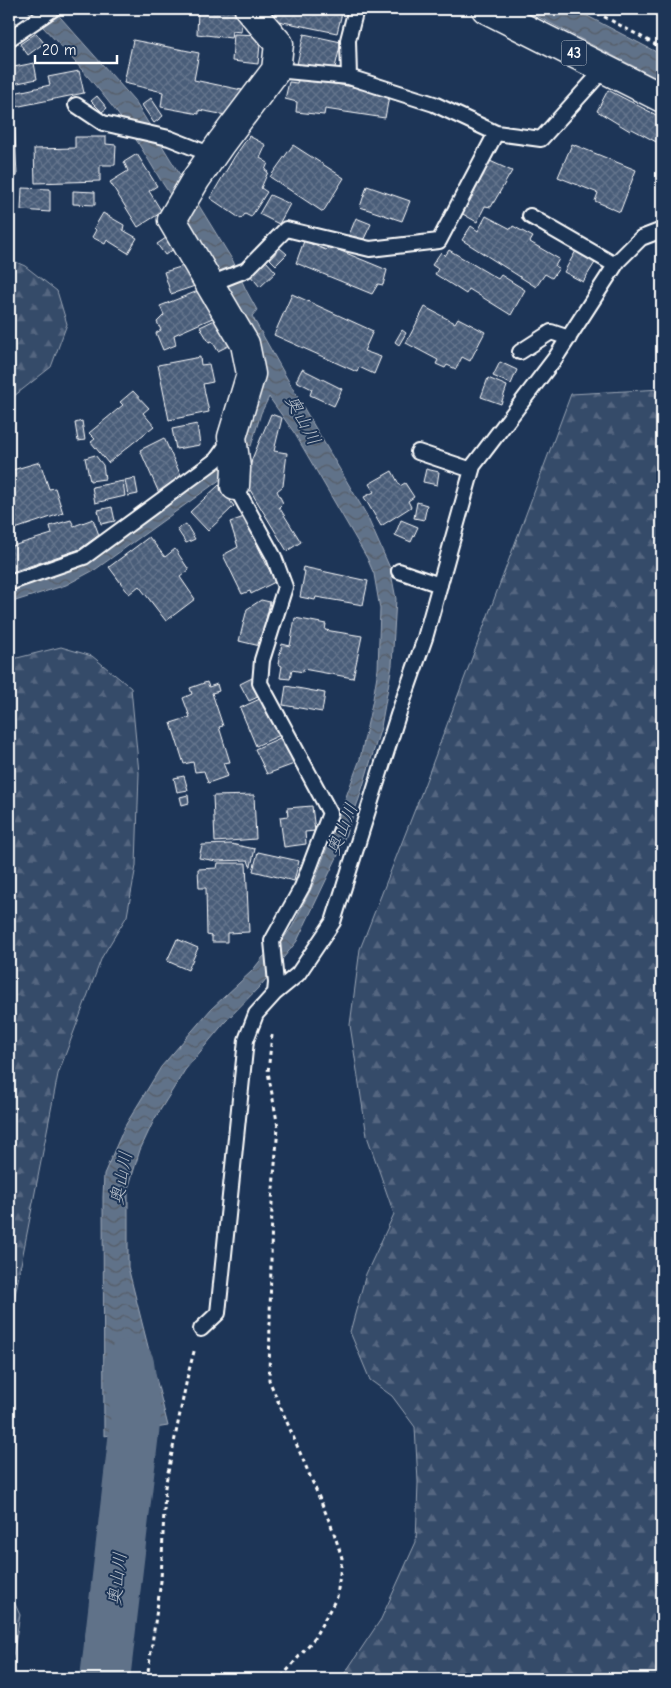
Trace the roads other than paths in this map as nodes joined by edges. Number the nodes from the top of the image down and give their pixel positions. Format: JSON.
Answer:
{"nodes":[{"id":1,"x":54,"y":9,"type":"edge"},
{"id":2,"x":249,"y":9,"type":"edge"},
{"id":3,"x":356,"y":9,"type":"edge"},
{"id":4,"x":499,"y":12,"type":"edge"},
{"id":5,"x":9,"y":39,"type":"edge"},
{"id":6,"x":604,"y":69,"type":"junction"},
{"id":7,"x":276,"y":70,"type":"junction"},
{"id":8,"x":349,"y":77,"type":"junction"},
{"id":9,"x":662,"y":98,"type":"edge"},
{"id":10,"x":76,"y":105,"type":"dead end"},
{"id":11,"x":496,"y":133,"type":"junction"},
{"id":12,"x":212,"y":155,"type":"junction"},
{"id":13,"x":530,"y":216,"type":"dead end"},
{"id":14,"x":662,"y":230,"type":"edge"},
{"id":15,"x":615,"y":265,"type":"junction"},
{"id":16,"x":210,"y":284,"type":"junction"},
{"id":17,"x":569,"y":338,"type":"junction"},
{"id":18,"x":520,"y":352,"type":"dead end"},
{"id":19,"x":232,"y":437,"type":"junction"},
{"id":20,"x":418,"y":452,"type":"dead end"},
{"id":21,"x":472,"y":470,"type":"junction"},
{"id":22,"x":235,"y":486,"type":"joint"},
{"id":23,"x":399,"y":571,"type":"dead end"},
{"id":24,"x":9,"y":583,"type":"edge"},
{"id":25,"x":440,"y":585,"type":"junction"},
{"id":26,"x":275,"y":993,"type":"junction"},
{"id":27,"x":201,"y":1329,"type":"road end"}],
"edges":[{"from":1,"to":5,"type":"lane"},
{"from":2,"to":7,"type":"street"},
{"from":3,"to":8,"type":"lane"},
{"from":4,"to":6,"type":"street","number":"43"},
{"from":6,"to":9,"type":"street","number":"43"},
{"from":6,"to":11,"type":"lane"},
{"from":7,"to":8,"type":"lane"},
{"from":7,"to":12,"type":"street"},
{"from":8,"to":11,"type":"lane"},
{"from":10,"to":12,"type":"lane"},
{"from":11,"to":16,"type":"lane"},
{"from":12,"to":16,"type":"street"},
{"from":13,"to":15,"type":"lane"},
{"from":14,"to":15,"type":"lane"},
{"from":15,"to":17,"type":"lane"},
{"from":16,"to":19,"type":"street"},
{"from":17,"to":18,"type":"lane"},
{"from":17,"to":21,"type":"lane"},
{"from":19,"to":22,"type":"street"},
{"from":19,"to":24,"type":"lane"},
{"from":20,"to":21,"type":"lane"},
{"from":21,"to":25,"type":"lane"},
{"from":22,"to":26,"type":"lane"},
{"from":23,"to":25,"type":"lane"},
{"from":25,"to":26,"type":"lane"},
{"from":26,"to":27,"type":"lane"}]}
